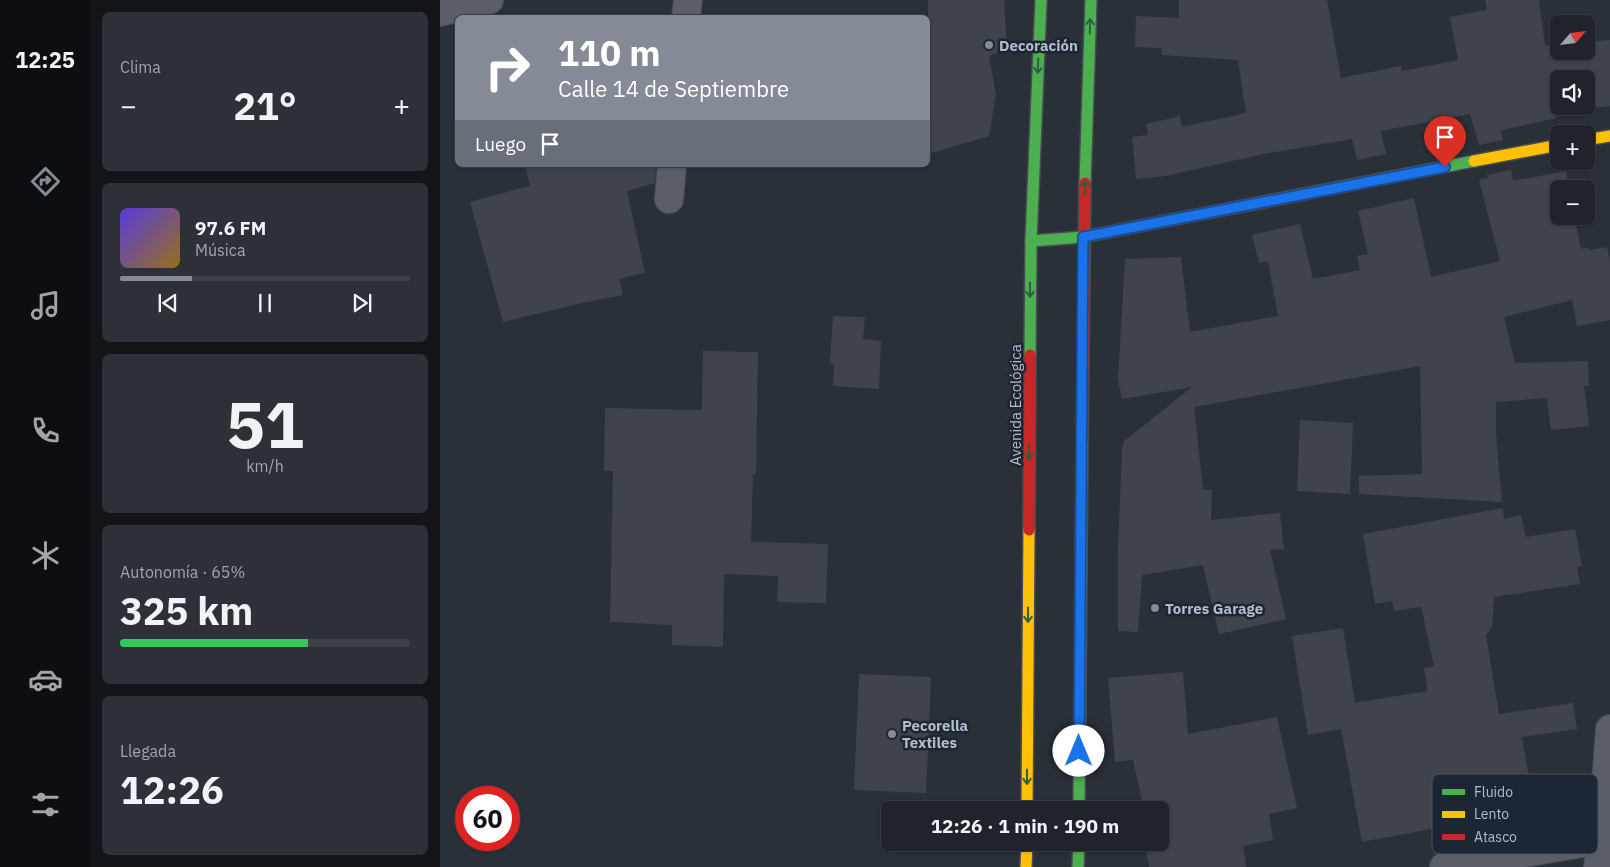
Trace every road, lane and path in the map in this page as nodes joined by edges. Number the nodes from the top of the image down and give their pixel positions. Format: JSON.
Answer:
{"nodes":[{"id":1,"x":489,"y":0,"type":"edge"},
{"id":2,"x":688,"y":0,"type":"edge"},
{"id":3,"x":1041,"y":0,"type":"edge"},
{"id":4,"x":1091,"y":0,"type":"edge"},
{"id":5,"x":440,"y":12,"type":"edge"},
{"id":6,"x":686,"y":15,"type":"edge"},
{"id":7,"x":1610,"y":136,"type":"edge"},
{"id":8,"x":1595,"y":138,"type":"edge"},
{"id":9,"x":1550,"y":147,"type":"edge"},
{"id":10,"x":672,"y":167,"type":"edge"},
{"id":11,"x":669,"y":199,"type":"dead end"},
{"id":12,"x":1083,"y":237,"type":"junction"},
{"id":13,"x":1031,"y":241,"type":"junction"},
{"id":14,"x":1610,"y":730,"type":"edge"},
{"id":15,"x":1027,"y":801,"type":"edge"},
{"id":16,"x":1079,"y":801,"type":"edge"},
{"id":17,"x":1606,"y":839,"type":"edge"},
{"id":18,"x":1026,"y":851,"type":"edge"},
{"id":19,"x":1079,"y":851,"type":"edge"},
{"id":20,"x":1519,"y":854,"type":"edge"},
{"id":21,"x":1026,"y":867,"type":"edge"},
{"id":22,"x":1078,"y":867,"type":"edge"},
{"id":23,"x":1444,"y":867,"type":"edge"},
{"id":24,"x":1598,"y":867,"type":"edge"}],
"edges":[{"from":1,"to":5,"type":"street"},
{"from":2,"to":6,"type":"street"},
{"from":3,"to":13,"type":"main road","name":"Avenida Ecológica","one_way":true},
{"from":12,"to":4,"type":"main road","one_way":true},
{"from":7,"to":8,"type":"main road"},
{"from":9,"to":12,"type":"main road"},
{"from":10,"to":11,"type":"street"},
{"from":12,"to":13,"type":"main road"},
{"from":12,"to":16,"type":"main road"},
{"from":13,"to":15,"type":"main road","name":"Avenida Ecológica","one_way":true},
{"from":14,"to":17,"type":"street"},
{"from":17,"to":24,"type":"street"},
{"from":18,"to":21,"type":"main road"},
{"from":19,"to":22,"type":"main road"},
{"from":20,"to":23,"type":"street"}]}
